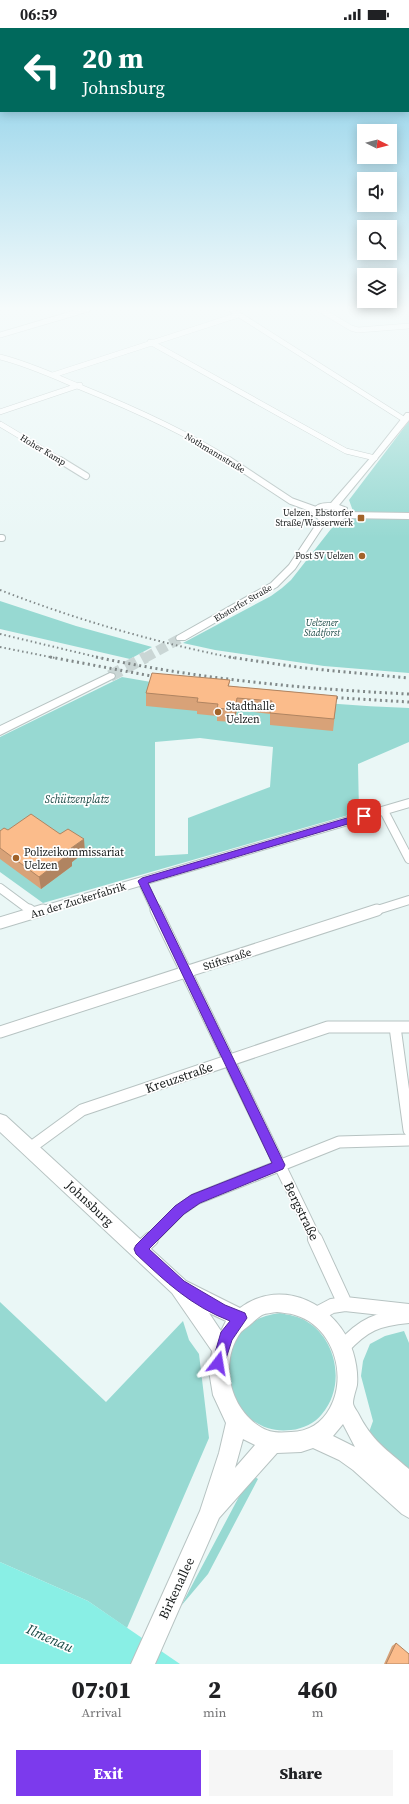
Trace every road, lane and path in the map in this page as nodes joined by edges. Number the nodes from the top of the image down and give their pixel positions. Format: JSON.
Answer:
{"nodes":[{"id":1,"x":79,"y":385,"type":"edge"},
{"id":2,"x":80,"y":385,"type":"edge"},
{"id":3,"x":228,"y":385,"type":"edge"},
{"id":4,"x":355,"y":385,"type":"edge"},
{"id":5,"x":0,"y":412,"type":"edge"},
{"id":6,"x":407,"y":417,"type":"edge"},
{"id":7,"x":0,"y":424,"type":"edge"},
{"id":8,"x":375,"y":458,"type":"junction"},
{"id":9,"x":86,"y":476,"type":"dead end"},
{"id":10,"x":333,"y":506,"type":"junction"},
{"id":11,"x":316,"y":510,"type":"junction"},
{"id":12,"x":344,"y":515,"type":"junction"},
{"id":13,"x":409,"y":516,"type":"edge"},
{"id":14,"x":324,"y":519,"type":"junction"},
{"id":15,"x":181,"y":638,"type":"tunnel mouth"},
{"id":16,"x":110,"y":676,"type":"tunnel mouth"},
{"id":17,"x":0,"y":731,"type":"edge"},
{"id":18,"x":409,"y":803,"type":"edge"},
{"id":19,"x":384,"y":811,"type":"junction"},
{"id":20,"x":409,"y":859,"type":"edge"},
{"id":21,"x":142,"y":881,"type":"junction"},
{"id":22,"x":0,"y":888,"type":"edge"},
{"id":23,"x":409,"y":900,"type":"edge"},
{"id":24,"x":34,"y":914,"type":"junction"},
{"id":25,"x":0,"y":923,"type":"edge"},
{"id":26,"x":185,"y":972,"type":"junction"},
{"id":27,"x":396,"y":1027,"type":"junction"},
{"id":28,"x":409,"y":1027,"type":"edge"},
{"id":29,"x":0,"y":1032,"type":"edge"},
{"id":30,"x":228,"y":1061,"type":"junction"},
{"id":31,"x":0,"y":1122,"type":"edge"},
{"id":32,"x":409,"y":1130,"type":"edge"},
{"id":33,"x":409,"y":1140,"type":"edge"},
{"id":34,"x":30,"y":1148,"type":"junction"},
{"id":35,"x":279,"y":1165,"type":"junction"},
{"id":36,"x":140,"y":1249,"type":"junction"},
{"id":37,"x":179,"y":1286,"type":"junction"},
{"id":38,"x":345,"y":1304,"type":"junction"},
{"id":39,"x":409,"y":1311,"type":"edge"},
{"id":40,"x":315,"y":1314,"type":"junction"},
{"id":41,"x":409,"y":1316,"type":"edge"},
{"id":42,"x":240,"y":1318,"type":"junction"},
{"id":43,"x":221,"y":1348,"type":"junction"},
{"id":44,"x":342,"y":1348,"type":"junction"},
{"id":45,"x":343,"y":1404,"type":"junction"},
{"id":46,"x":237,"y":1420,"type":"junction"},
{"id":47,"x":314,"y":1437,"type":"junction"},
{"id":48,"x":273,"y":1442,"type":"junction"},
{"id":49,"x":409,"y":1482,"type":"edge"},
{"id":50,"x":409,"y":1507,"type":"edge"},
{"id":51,"x":210,"y":1513,"type":"junction"},
{"id":52,"x":143,"y":1664,"type":"edge"}],
"edges":[{"from":1,"to":5,"type":"street"},
{"from":2,"to":11,"type":"street","name":"Nothmannstraße"},
{"from":3,"to":8,"type":"street"},
{"from":4,"to":6,"type":"street"},
{"from":6,"to":8,"type":"main road"},
{"from":7,"to":9,"type":"street","name":"Hoher Kamp"},
{"from":8,"to":10,"type":"main road"},
{"from":10,"to":11,"type":"main road"},
{"from":10,"to":12,"type":"main road"},
{"from":11,"to":14,"type":"main road"},
{"from":12,"to":13,"type":"street"},
{"from":12,"to":14,"type":"main road"},
{"from":14,"to":15,"type":"main road","name":"Ebstorfer Straße"},
{"from":16,"to":17,"type":"main road"},
{"from":18,"to":19,"type":"street","name":"An der Zuckerfabrik"},
{"from":19,"to":20,"type":"street"},
{"from":19,"to":21,"type":"street","name":"An der Zuckerfabrik"},
{"from":21,"to":24,"type":"street","name":"An der Zuckerfabrik"},
{"from":21,"to":26,"type":"street","name":"Bergstraße"},
{"from":22,"to":24,"type":"street"},
{"from":23,"to":26,"type":"street","name":"Stiftstraße"},
{"from":24,"to":25,"type":"street","name":"An der Zuckerfabrik"},
{"from":26,"to":29,"type":"street","name":"Stiftstraße"},
{"from":26,"to":30,"type":"street","name":"Bergstraße"},
{"from":27,"to":28,"type":"street","name":"Kreuzstraße"},
{"from":27,"to":30,"type":"street","name":"Kreuzstraße"},
{"from":27,"to":32,"type":"street"},
{"from":30,"to":34,"type":"street","name":"Kreuzstraße"},
{"from":30,"to":35,"type":"street","name":"Bergstraße"},
{"from":31,"to":34,"type":"main road","name":"Johnsburg"},
{"from":33,"to":35,"type":"street"},
{"from":34,"to":36,"type":"main road","name":"Johnsburg"},
{"from":35,"to":36,"type":"street"},
{"from":35,"to":38,"type":"street","name":"Bergstraße"},
{"from":36,"to":37,"type":"main road","name":"Johnsburg"},
{"from":37,"to":42,"type":"main road","name":"Johnsburg"},
{"from":37,"to":43,"type":"main road","name":"Johnsburg"},
{"from":38,"to":39,"type":"street"},
{"from":38,"to":40,"type":"street"},
{"from":40,"to":42,"type":"main road"},
{"from":40,"to":44,"type":"main road"},
{"from":41,"to":44,"type":"street"},
{"from":42,"to":43,"type":"main road"},
{"from":43,"to":46,"type":"main road"},
{"from":44,"to":45,"type":"main road"},
{"from":45,"to":47,"type":"main road"},
{"from":45,"to":49,"type":"main road"},
{"from":46,"to":48,"type":"main road"},
{"from":46,"to":51,"type":"main road","name":"Birkenallee"},
{"from":47,"to":48,"type":"main road"},
{"from":47,"to":50,"type":"main road"},
{"from":48,"to":51,"type":"main road","name":"Birkenallee"},
{"from":51,"to":52,"type":"main road","name":"Birkenallee"}]}
